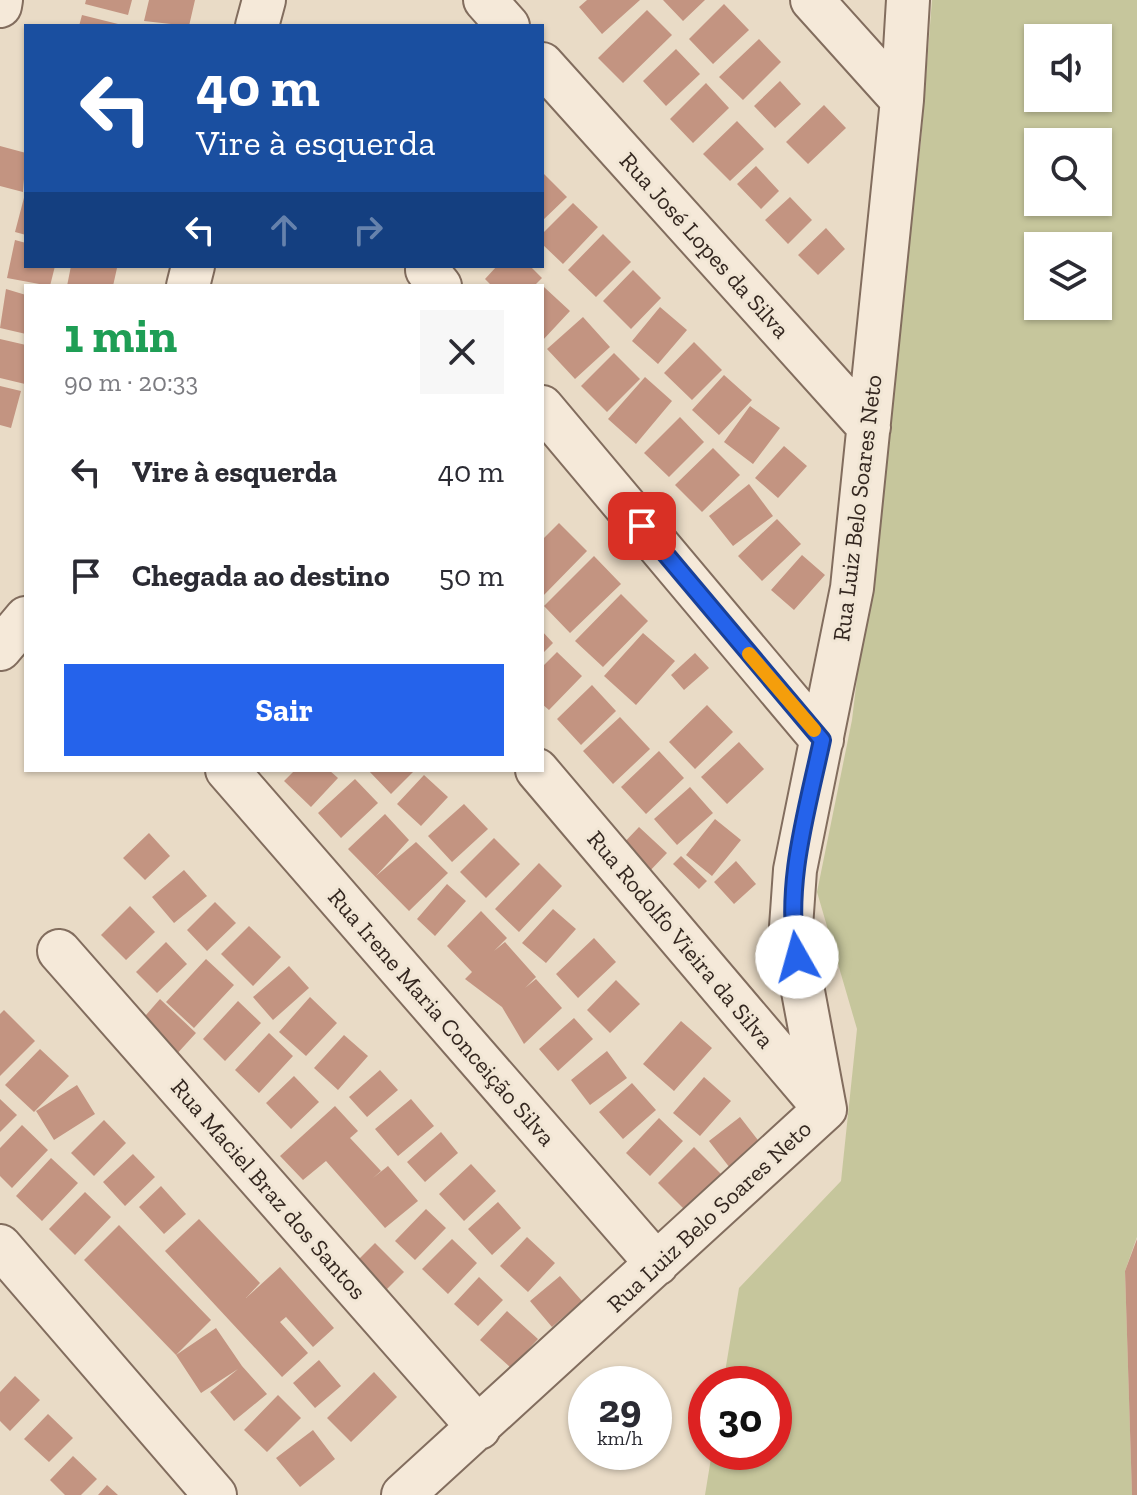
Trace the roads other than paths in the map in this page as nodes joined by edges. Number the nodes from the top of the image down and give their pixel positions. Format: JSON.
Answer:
{"nodes":[{"id":1,"x":1,"y":0,"type":"edge"},
{"id":2,"x":264,"y":0,"type":"edge"},
{"id":3,"x":485,"y":0,"type":"edge"},
{"id":4,"x":812,"y":0,"type":"edge"},
{"id":5,"x":908,"y":0,"type":"edge"},
{"id":6,"x":0,"y":6,"type":"edge"},
{"id":7,"x":258,"y":24,"type":"edge"},
{"id":8,"x":506,"y":24,"type":"edge"},
{"id":9,"x":544,"y":66,"type":"edge"},
{"id":10,"x":902,"y":100,"type":"junction"},
{"id":11,"x":544,"y":409,"type":"edge"},
{"id":12,"x":869,"y":427,"type":"junction"},
{"id":13,"x":24,"y":620,"type":"edge"},
{"id":14,"x":0,"y":649,"type":"edge"},
{"id":15,"x":822,"y":740,"type":"junction"},
{"id":16,"x":229,"y":772,"type":"edge"},
{"id":17,"x":539,"y":772,"type":"edge"},
{"id":18,"x":59,"y":951,"type":"dead end"},
{"id":19,"x":825,"y":1109,"type":"junction"},
{"id":20,"x":0,"y":1246,"type":"edge"},
{"id":21,"x":657,"y":1264,"type":"junction"},
{"id":22,"x":479,"y":1428,"type":"junction"},
{"id":23,"x":215,"y":1495,"type":"edge"},
{"id":24,"x":403,"y":1495,"type":"edge"}],
"edges":[{"from":1,"to":6,"type":"street"},
{"from":2,"to":7,"type":"street"},
{"from":3,"to":8,"type":"street"},
{"from":4,"to":10,"type":"street"},
{"from":5,"to":10,"type":"street","name":"Rua Luiz Belo Soares Neto"},
{"from":9,"to":12,"type":"street","name":"Rua José Lopes da Silva"},
{"from":10,"to":12,"type":"street","name":"Rua Luiz Belo Soares Neto"},
{"from":11,"to":15,"type":"street"},
{"from":12,"to":15,"type":"street","name":"Rua Luiz Belo Soares Neto"},
{"from":13,"to":14,"type":"street"},
{"from":15,"to":19,"type":"street","name":"Rua Luiz Belo Soares Neto"},
{"from":16,"to":21,"type":"street","name":"Rua Irene Maria Conceição Silva"},
{"from":17,"to":19,"type":"street","name":"Rua Rodolfo Vieira da Silva"},
{"from":18,"to":22,"type":"street","name":"Rua Maciel Braz dos Santos"},
{"from":19,"to":21,"type":"street","name":"Rua Luiz Belo Soares Neto"},
{"from":20,"to":23,"type":"street"},
{"from":21,"to":22,"type":"street","name":"Rua Luiz Belo Soares Neto"},
{"from":22,"to":24,"type":"street","name":"Rua Luiz Belo Soares Neto"}]}
